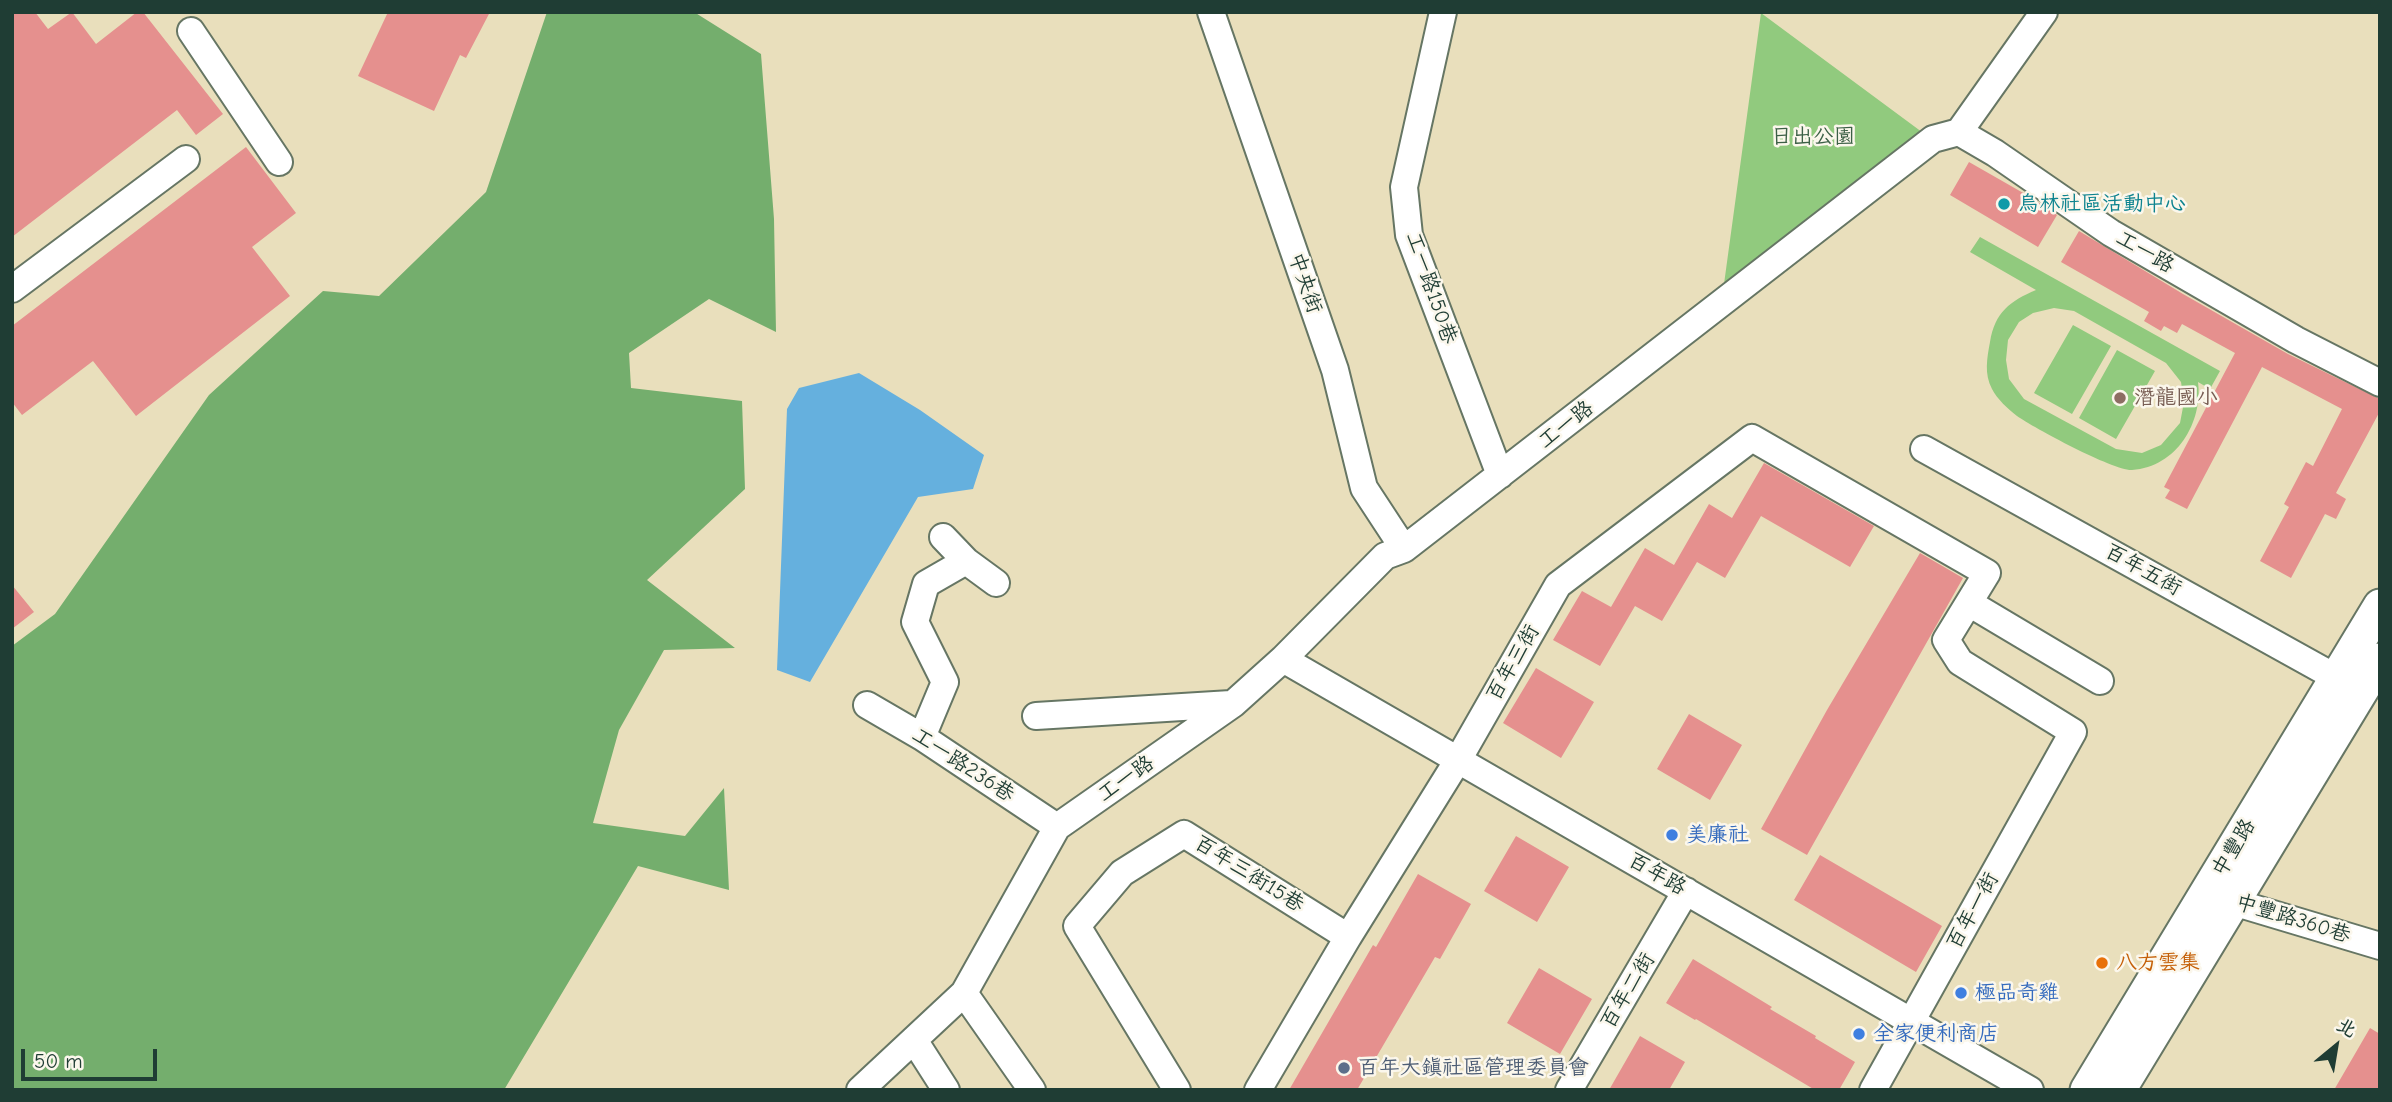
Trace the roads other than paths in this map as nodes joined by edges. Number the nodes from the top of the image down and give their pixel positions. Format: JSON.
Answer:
{"nodes":[{"id":1,"x":1211,"y":12,"type":"edge"},
{"id":2,"x":1443,"y":12,"type":"edge"},
{"id":3,"x":2044,"y":12,"type":"edge"},
{"id":4,"x":191,"y":31,"type":"dead end"},
{"id":5,"x":1959,"y":132,"type":"junction"},
{"id":6,"x":186,"y":159,"type":"dead end"},
{"id":7,"x":279,"y":163,"type":"dead end"},
{"id":8,"x":12,"y":289,"type":"edge"},
{"id":9,"x":2380,"y":383,"type":"edge"},
{"id":10,"x":1924,"y":449,"type":"dead end"},
{"id":11,"x":1500,"y":475,"type":"junction"},
{"id":12,"x":943,"y":537,"type":"dead end"},
{"id":13,"x":1404,"y":549,"type":"junction"},
{"id":14,"x":965,"y":561,"type":"junction"},
{"id":15,"x":996,"y":583,"type":"dead end"},
{"id":16,"x":1969,"y":603,"type":"junction"},
{"id":17,"x":2380,"y":606,"type":"edge"},
{"id":18,"x":1283,"y":659,"type":"junction"},
{"id":19,"x":2380,"y":660,"type":"edge"},
{"id":20,"x":2100,"y":681,"type":"dead end"},
{"id":21,"x":2349,"y":684,"type":"junction"},
{"id":22,"x":1233,"y":704,"type":"junction"},
{"id":23,"x":867,"y":705,"type":"dead end"},
{"id":24,"x":1036,"y":716,"type":"dead end"},
{"id":25,"x":922,"y":737,"type":"junction"},
{"id":26,"x":1458,"y":760,"type":"junction"},
{"id":27,"x":1057,"y":827,"type":"junction"},
{"id":28,"x":1686,"y":891,"type":"junction"},
{"id":29,"x":2221,"y":896,"type":"junction"},
{"id":30,"x":1348,"y":937,"type":"junction"},
{"id":31,"x":2380,"y":946,"type":"edge"},
{"id":32,"x":964,"y":993,"type":"junction"},
{"id":33,"x":1912,"y":1021,"type":"junction"},
{"id":34,"x":914,"y":1040,"type":"junction"},
{"id":35,"x":860,"y":1090,"type":"edge"},
{"id":36,"x":946,"y":1090,"type":"edge"},
{"id":37,"x":1032,"y":1090,"type":"edge"},
{"id":38,"x":1177,"y":1090,"type":"edge"},
{"id":39,"x":1258,"y":1090,"type":"edge"},
{"id":40,"x":1569,"y":1090,"type":"edge"},
{"id":41,"x":1873,"y":1090,"type":"edge"},
{"id":42,"x":2030,"y":1090,"type":"edge"},
{"id":43,"x":2087,"y":1090,"type":"edge"},
{"id":44,"x":2119,"y":1090,"type":"edge"}],
"edges":[{"from":1,"to":13,"type":"street","name":"中央街"},
{"from":2,"to":11,"type":"street","name":"工一路150巷"},
{"from":3,"to":5,"type":"street"},
{"from":4,"to":7,"type":"street"},
{"from":5,"to":9,"type":"street","name":"工一路"},
{"from":5,"to":11,"type":"street","name":"工一路"},
{"from":6,"to":8,"type":"street"},
{"from":10,"to":21,"type":"street","name":"百年五街"},
{"from":11,"to":13,"type":"street","name":"工一路"},
{"from":12,"to":14,"type":"street"},
{"from":13,"to":18,"type":"street","name":"工一路"},
{"from":14,"to":15,"type":"street"},
{"from":14,"to":25,"type":"street"},
{"from":16,"to":20,"type":"street"},
{"from":16,"to":26,"type":"street","name":"百年三街"},
{"from":16,"to":33,"type":"street","name":"百年一街"},
{"from":17,"to":21,"type":"main road","name":"中豐路"},
{"from":18,"to":22,"type":"street","name":"工一路"},
{"from":18,"to":26,"type":"street","name":"百年路"},
{"from":19,"to":21,"type":"main road","name":"中豐路"},
{"from":21,"to":29,"type":"main road","name":"中豐路"},
{"from":22,"to":24,"type":"street"},
{"from":22,"to":27,"type":"street","name":"工一路"},
{"from":23,"to":25,"type":"street","name":"工一路236巷"},
{"from":25,"to":27,"type":"street","name":"工一路236巷"},
{"from":26,"to":28,"type":"street","name":"百年路"},
{"from":26,"to":30,"type":"street","name":"百年三街"},
{"from":27,"to":32,"type":"street","name":"工一路"},
{"from":28,"to":33,"type":"street","name":"百年路"},
{"from":28,"to":40,"type":"street","name":"百年二街"},
{"from":29,"to":31,"type":"street","name":"中豐路360巷"},
{"from":29,"to":43,"type":"main road","name":"中豐路"},
{"from":29,"to":44,"type":"main road","name":"中豐路"},
{"from":30,"to":38,"type":"street","name":"百年三街15巷"},
{"from":30,"to":39,"type":"street","name":"百年三街"},
{"from":32,"to":34,"type":"street","name":"工一路"},
{"from":32,"to":37,"type":"street"},
{"from":33,"to":41,"type":"street","name":"百年一街"},
{"from":33,"to":42,"type":"street","name":"百年路"},
{"from":34,"to":35,"type":"street","name":"工一路"},
{"from":34,"to":36,"type":"street"}]}
